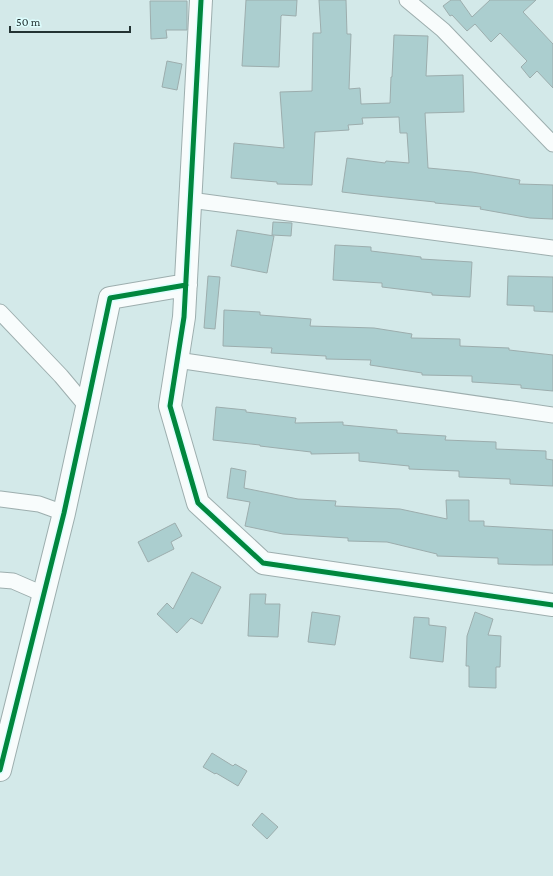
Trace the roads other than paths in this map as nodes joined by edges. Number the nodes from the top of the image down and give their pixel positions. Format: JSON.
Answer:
{"nodes":[{"id":1,"x":201,"y":0,"type":"edge"},
{"id":2,"x":407,"y":0,"type":"edge"},
{"id":3,"x":553,"y":144,"type":"edge"},
{"id":4,"x":190,"y":200,"type":"junction"},
{"id":5,"x":553,"y":248,"type":"edge"},
{"id":6,"x":186,"y":285,"type":"junction"},
{"id":7,"x":0,"y":312,"type":"edge"},
{"id":8,"x":177,"y":360,"type":"junction"},
{"id":9,"x":87,"y":407,"type":"junction"},
{"id":10,"x":553,"y":415,"type":"edge"},
{"id":11,"x":0,"y":499,"type":"edge"},
{"id":12,"x":64,"y":513,"type":"junction"},
{"id":13,"x":0,"y":580,"type":"edge"},
{"id":14,"x":44,"y":594,"type":"junction"},
{"id":15,"x":553,"y":604,"type":"edge"},
{"id":16,"x":0,"y":770,"type":"edge"}],
"edges":[{"from":1,"to":4,"type":"street"},
{"from":2,"to":3,"type":"street"},
{"from":4,"to":5,"type":"street"},
{"from":4,"to":6,"type":"street"},
{"from":6,"to":8,"type":"street"},
{"from":6,"to":9,"type":"street"},
{"from":7,"to":9,"type":"street"},
{"from":8,"to":10,"type":"street"},
{"from":8,"to":15,"type":"street"},
{"from":9,"to":12,"type":"street"},
{"from":11,"to":12,"type":"street"},
{"from":12,"to":14,"type":"street"},
{"from":13,"to":14,"type":"street"},
{"from":14,"to":16,"type":"street"}]}
